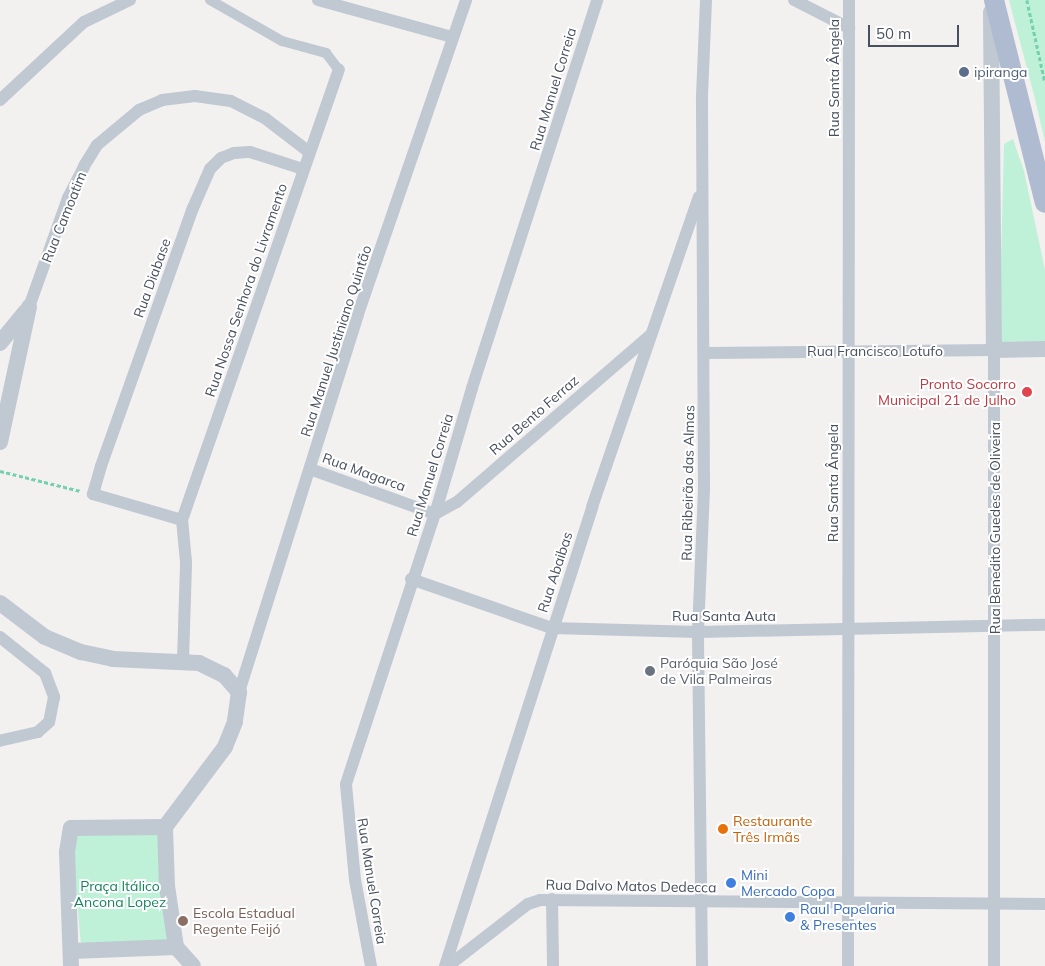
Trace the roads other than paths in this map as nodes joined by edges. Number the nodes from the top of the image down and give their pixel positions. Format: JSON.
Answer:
{"nodes":[{"id":1,"x":130,"y":0,"type":"edge"},
{"id":2,"x":210,"y":0,"type":"edge"},
{"id":3,"x":318,"y":0,"type":"edge"},
{"id":4,"x":466,"y":0,"type":"edge"},
{"id":5,"x":597,"y":0,"type":"edge"},
{"id":6,"x":706,"y":0,"type":"edge"},
{"id":7,"x":794,"y":0,"type":"edge"},
{"id":8,"x":849,"y":0,"type":"edge"},
{"id":9,"x":992,"y":0,"type":"edge"},
{"id":10,"x":849,"y":28,"type":"junction"},
{"id":11,"x":452,"y":37,"type":"junction"},
{"id":12,"x":338,"y":70,"type":"joint"},
{"id":13,"x":0,"y":100,"type":"edge"},
{"id":14,"x":309,"y":152,"type":"junction"},
{"id":15,"x":303,"y":169,"type":"junction"},
{"id":16,"x":702,"y":190,"type":"junction"},
{"id":17,"x":1045,"y":203,"type":"edge"},
{"id":18,"x":29,"y":307,"type":"junction"},
{"id":19,"x":649,"y":336,"type":"junction"},
{"id":20,"x":0,"y":343,"type":"edge"},
{"id":21,"x":1045,"y":349,"type":"edge"},
{"id":22,"x":994,"y":350,"type":"junction"},
{"id":23,"x":849,"y":351,"type":"junction"},
{"id":24,"x":705,"y":353,"type":"junction"},
{"id":25,"x":0,"y":442,"type":"edge"},
{"id":26,"x":310,"y":469,"type":"junction"},
{"id":27,"x":436,"y":514,"type":"junction"},
{"id":28,"x":182,"y":520,"type":"junction"},
{"id":29,"x":411,"y":579,"type":"junction"},
{"id":30,"x":0,"y":603,"type":"edge"},
{"id":31,"x":1045,"y":625,"type":"edge"},
{"id":32,"x":996,"y":626,"type":"junction"},
{"id":33,"x":552,"y":628,"type":"junction"},
{"id":34,"x":848,"y":629,"type":"junction"},
{"id":35,"x":698,"y":632,"type":"junction"},
{"id":36,"x":0,"y":637,"type":"edge"},
{"id":37,"x":183,"y":660,"type":"junction"},
{"id":38,"x":239,"y":692,"type":"junction"},
{"id":39,"x":0,"y":741,"type":"edge"},
{"id":40,"x":165,"y":827,"type":"junction"},
{"id":41,"x":552,"y":899,"type":"junction"},
{"id":42,"x":849,"y":902,"type":"junction"},
{"id":43,"x":702,"y":903,"type":"junction"},
{"id":44,"x":996,"y":904,"type":"junction"},
{"id":45,"x":1045,"y":904,"type":"edge"},
{"id":46,"x":176,"y":947,"type":"junction"},
{"id":47,"x":71,"y":958,"type":"edge"},
{"id":48,"x":181,"y":966,"type":"edge"},
{"id":49,"x":193,"y":966,"type":"edge"},
{"id":50,"x":371,"y":966,"type":"edge"},
{"id":51,"x":447,"y":966,"type":"edge"},
{"id":52,"x":553,"y":966,"type":"edge"},
{"id":53,"x":702,"y":966,"type":"edge"},
{"id":54,"x":848,"y":966,"type":"edge"},
{"id":55,"x":994,"y":966,"type":"edge"}],
"edges":[{"from":1,"to":13,"type":"street"},
{"from":2,"to":12,"type":"street"},
{"from":3,"to":11,"type":"street"},
{"from":4,"to":11,"type":"street","name":"Rua Manuel Justiniano Quintão"},
{"from":5,"to":27,"type":"street","name":"Rua Manuel Correia"},
{"from":6,"to":16,"type":"street","name":"Rua Ribeirão das Almas"},
{"from":7,"to":10,"type":"street"},
{"from":8,"to":10,"type":"street","name":"Rua Santa Ângela"},
{"from":9,"to":17,"type":"main road"},
{"from":9,"to":22,"type":"street","name":"Rua Benedito Guedes de Oliveira"},
{"from":10,"to":23,"type":"street","name":"Rua Santa Ângela"},
{"from":11,"to":26,"type":"street","name":"Rua Manuel Justiniano Quintão"},
{"from":12,"to":14,"type":"street","name":"Rua Nossa Senhora do Livramento"},
{"from":14,"to":15,"type":"street","name":"Rua Nossa Senhora do Livramento"},
{"from":14,"to":18,"type":"street","name":"Rua Camoatim"},
{"from":15,"to":28,"type":"street","name":"Rua Nossa Senhora do Livramento"},
{"from":15,"to":28,"type":"street","name":"Rua Diabase"},
{"from":16,"to":19,"type":"street","name":"Rua Abaibas"},
{"from":16,"to":24,"type":"street","name":"Rua Ribeirão das Almas"},
{"from":18,"to":20,"type":"street","name":"Rua Camoatim"},
{"from":18,"to":25,"type":"street"},
{"from":19,"to":27,"type":"street","name":"Rua Bento Ferraz"},
{"from":19,"to":33,"type":"street","name":"Rua Abaibas"},
{"from":21,"to":22,"type":"street","name":"Rua Francisco Lotufo"},
{"from":22,"to":23,"type":"street","name":"Rua Francisco Lotufo"},
{"from":22,"to":32,"type":"street","name":"Rua Benedito Guedes de Oliveira"},
{"from":23,"to":24,"type":"street","name":"Rua Francisco Lotufo"},
{"from":23,"to":34,"type":"street","name":"Rua Santa Ângela"},
{"from":24,"to":35,"type":"street","name":"Rua Ribeirão das Almas"},
{"from":26,"to":27,"type":"street","name":"Rua Magarca"},
{"from":26,"to":38,"type":"street","name":"Rua Manuel Justiniano Quintão"},
{"from":27,"to":29,"type":"street","name":"Rua Manuel Correia"},
{"from":28,"to":37,"type":"street"},
{"from":29,"to":33,"type":"street","name":"Rua Santa Auta"},
{"from":29,"to":50,"type":"street","name":"Rua Manuel Correia"},
{"from":30,"to":37,"type":"street"},
{"from":31,"to":32,"type":"street","name":"Rua Santa Auta"},
{"from":32,"to":34,"type":"street","name":"Rua Santa Auta"},
{"from":32,"to":44,"type":"street","name":"Rua Benedito Guedes de Oliveira"},
{"from":33,"to":35,"type":"street","name":"Rua Santa Auta"},
{"from":33,"to":51,"type":"street","name":"Rua Abaibas"},
{"from":34,"to":35,"type":"street","name":"Rua Santa Auta"},
{"from":34,"to":42,"type":"street","name":"Rua Santa Ângela"},
{"from":35,"to":43,"type":"street","name":"Rua Ribeirão das Almas"},
{"from":36,"to":39,"type":"street"},
{"from":37,"to":38,"type":"street"},
{"from":38,"to":40,"type":"street"},
{"from":40,"to":46,"type":"street"},
{"from":40,"to":47,"type":"street"},
{"from":41,"to":43,"type":"street","name":"Rua Dalvo Matos Dedecca"},
{"from":41,"to":51,"type":"street","name":"Rua Dalvo Matos Dedecca"},
{"from":41,"to":52,"type":"street"},
{"from":42,"to":43,"type":"street","name":"Rua Dalvo Matos Dedecca"},
{"from":42,"to":44,"type":"street","name":"Rua Dalvo Matos Dedecca"},
{"from":42,"to":54,"type":"street","name":"Rua Santa Ângela"},
{"from":43,"to":53,"type":"street","name":"Rua Ribeirão das Almas"},
{"from":44,"to":45,"type":"street","name":"Rua Dalvo Matos Dedecca"},
{"from":44,"to":55,"type":"street","name":"Rua Benedito Guedes de Oliveira"},
{"from":46,"to":47,"type":"street"},
{"from":46,"to":48,"type":"street"},
{"from":46,"to":49,"type":"street"}]}
